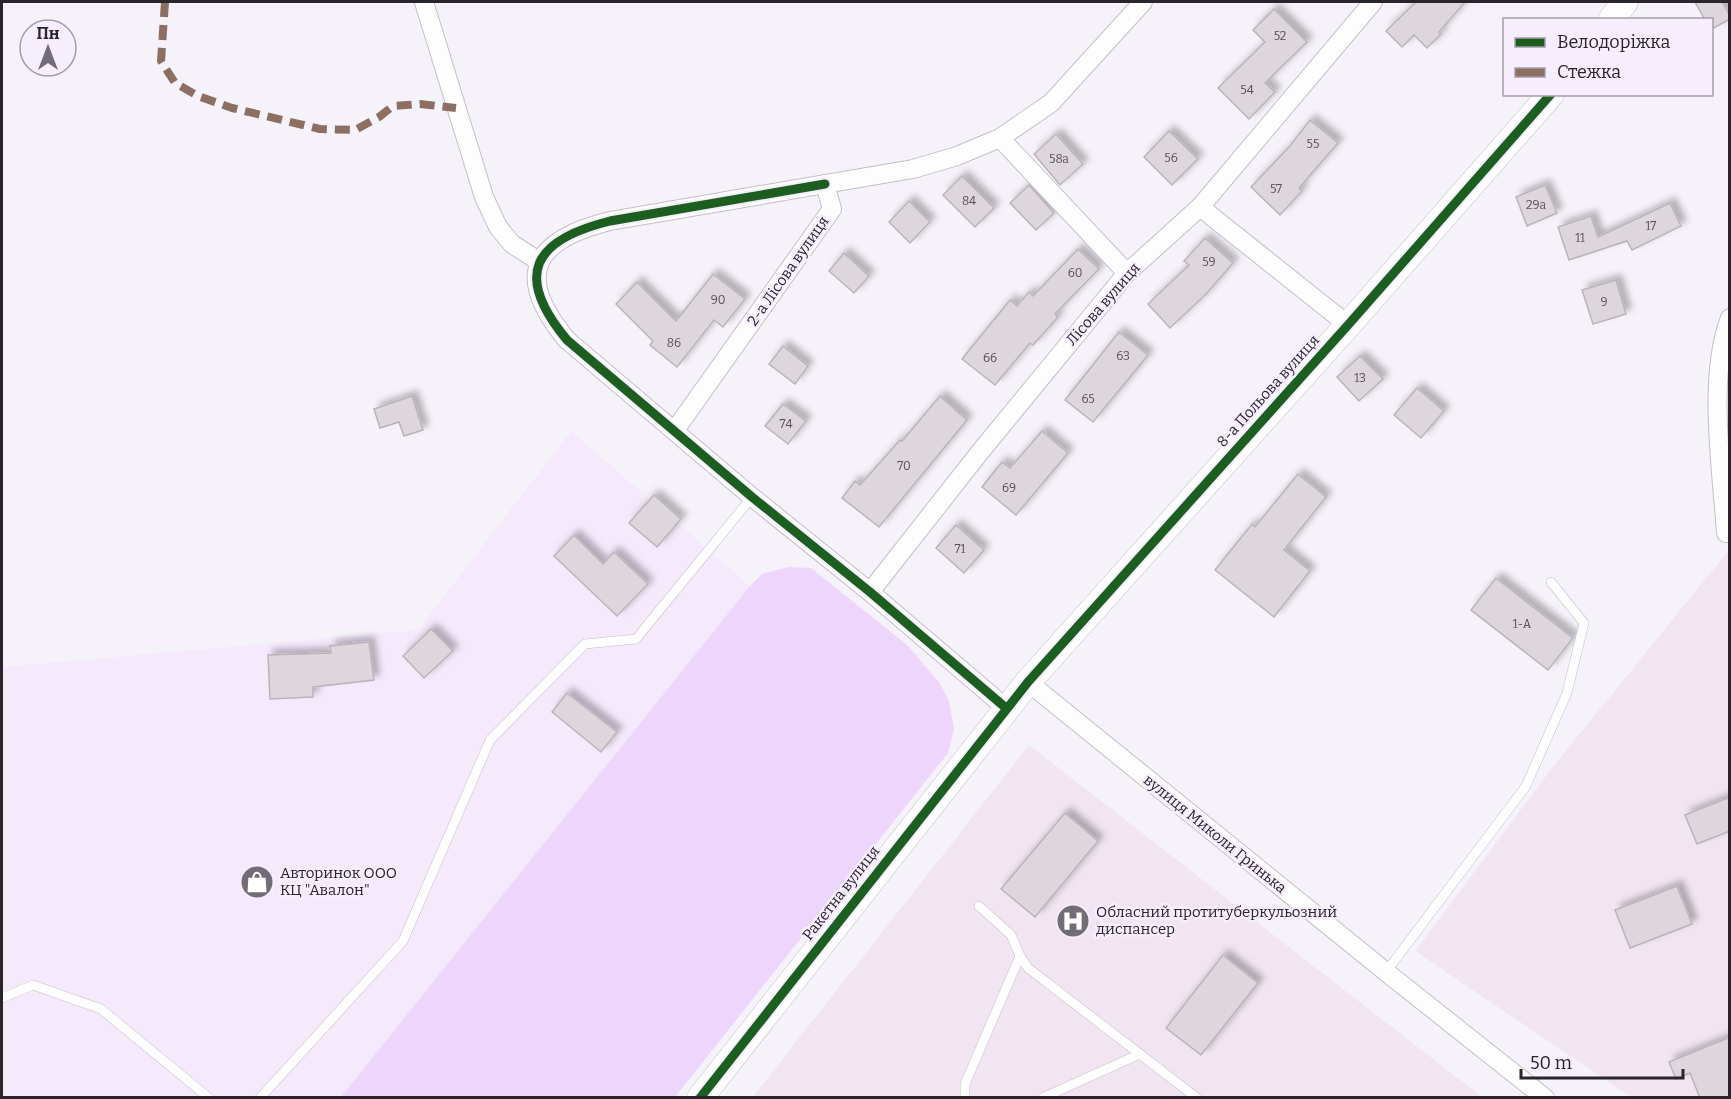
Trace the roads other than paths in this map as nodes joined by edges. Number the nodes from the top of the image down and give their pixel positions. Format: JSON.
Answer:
{"nodes":[{"id":1,"x":424,"y":2,"type":"edge"},
{"id":2,"x":1143,"y":2,"type":"edge"},
{"id":3,"x":1373,"y":2,"type":"edge"},
{"id":4,"x":1625,"y":2,"type":"edge"},
{"id":5,"x":1613,"y":18,"type":"edge"},
{"id":6,"x":1549,"y":96,"type":"edge"},
{"id":7,"x":1000,"y":138,"type":"junction"},
{"id":8,"x":825,"y":184,"type":"junction"},
{"id":9,"x":1200,"y":207,"type":"junction"},
{"id":10,"x":540,"y":262,"type":"junction"},
{"id":11,"x":1127,"y":273,"type":"junction"},
{"id":12,"x":1730,"y":318,"type":"edge"},
{"id":13,"x":1348,"y":325,"type":"junction"},
{"id":14,"x":675,"y":430,"type":"junction"},
{"id":15,"x":752,"y":497,"type":"junction"},
{"id":16,"x":1726,"y":534,"type":"dead end"},
{"id":17,"x":1551,"y":582,"type":"dead end"},
{"id":18,"x":870,"y":592,"type":"junction"},
{"id":19,"x":1028,"y":682,"type":"junction"},
{"id":20,"x":1006,"y":708,"type":"junction"},
{"id":21,"x":979,"y":906,"type":"dead end"},
{"id":22,"x":1020,"y":956,"type":"junction"},
{"id":23,"x":1386,"y":972,"type":"junction"},
{"id":24,"x":2,"y":998,"type":"edge"},
{"id":25,"x":1140,"y":1054,"type":"junction"},
{"id":26,"x":209,"y":1098,"type":"edge"},
{"id":27,"x":260,"y":1098,"type":"edge"},
{"id":28,"x":700,"y":1098,"type":"edge"},
{"id":29,"x":965,"y":1098,"type":"edge"},
{"id":30,"x":1042,"y":1098,"type":"edge"},
{"id":31,"x":1197,"y":1098,"type":"edge"},
{"id":32,"x":1545,"y":1098,"type":"edge"}],
"edges":[{"from":1,"to":10,"type":"street"},
{"from":2,"to":7,"type":"street"},
{"from":3,"to":9,"type":"street","name":"Лісова вулиця"},
{"from":4,"to":5,"type":"street"},
{"from":6,"to":13,"type":"street","name":"8-а Польова вулиця"},
{"from":7,"to":8,"type":"street"},
{"from":7,"to":11,"type":"street"},
{"from":8,"to":10,"type":"street"},
{"from":8,"to":14,"type":"street","name":"2-а Лісова вулиця"},
{"from":9,"to":11,"type":"street","name":"Лісова вулиця"},
{"from":9,"to":13,"type":"street"},
{"from":10,"to":14,"type":"street"},
{"from":11,"to":18,"type":"street","name":"Лісова вулиця"},
{"from":12,"to":16,"type":"street"},
{"from":13,"to":19,"type":"street","name":"8-а Польова вулиця"},
{"from":14,"to":15,"type":"street"},
{"from":15,"to":18,"type":"street"},
{"from":15,"to":27,"type":"lane"},
{"from":17,"to":23,"type":"lane"},
{"from":18,"to":20,"type":"street"},
{"from":19,"to":20,"type":"street","name":"8-а Польова вулиця"},
{"from":19,"to":23,"type":"street","name":"вулиця Миколи Гринька"},
{"from":20,"to":28,"type":"street","name":"Ракетна вулиця"},
{"from":21,"to":22,"type":"lane"},
{"from":22,"to":25,"type":"lane"},
{"from":22,"to":29,"type":"lane"},
{"from":23,"to":32,"type":"street","name":"вулиця Миколи Гринька"},
{"from":24,"to":26,"type":"lane"},
{"from":25,"to":30,"type":"lane"},
{"from":25,"to":31,"type":"lane"}]}
